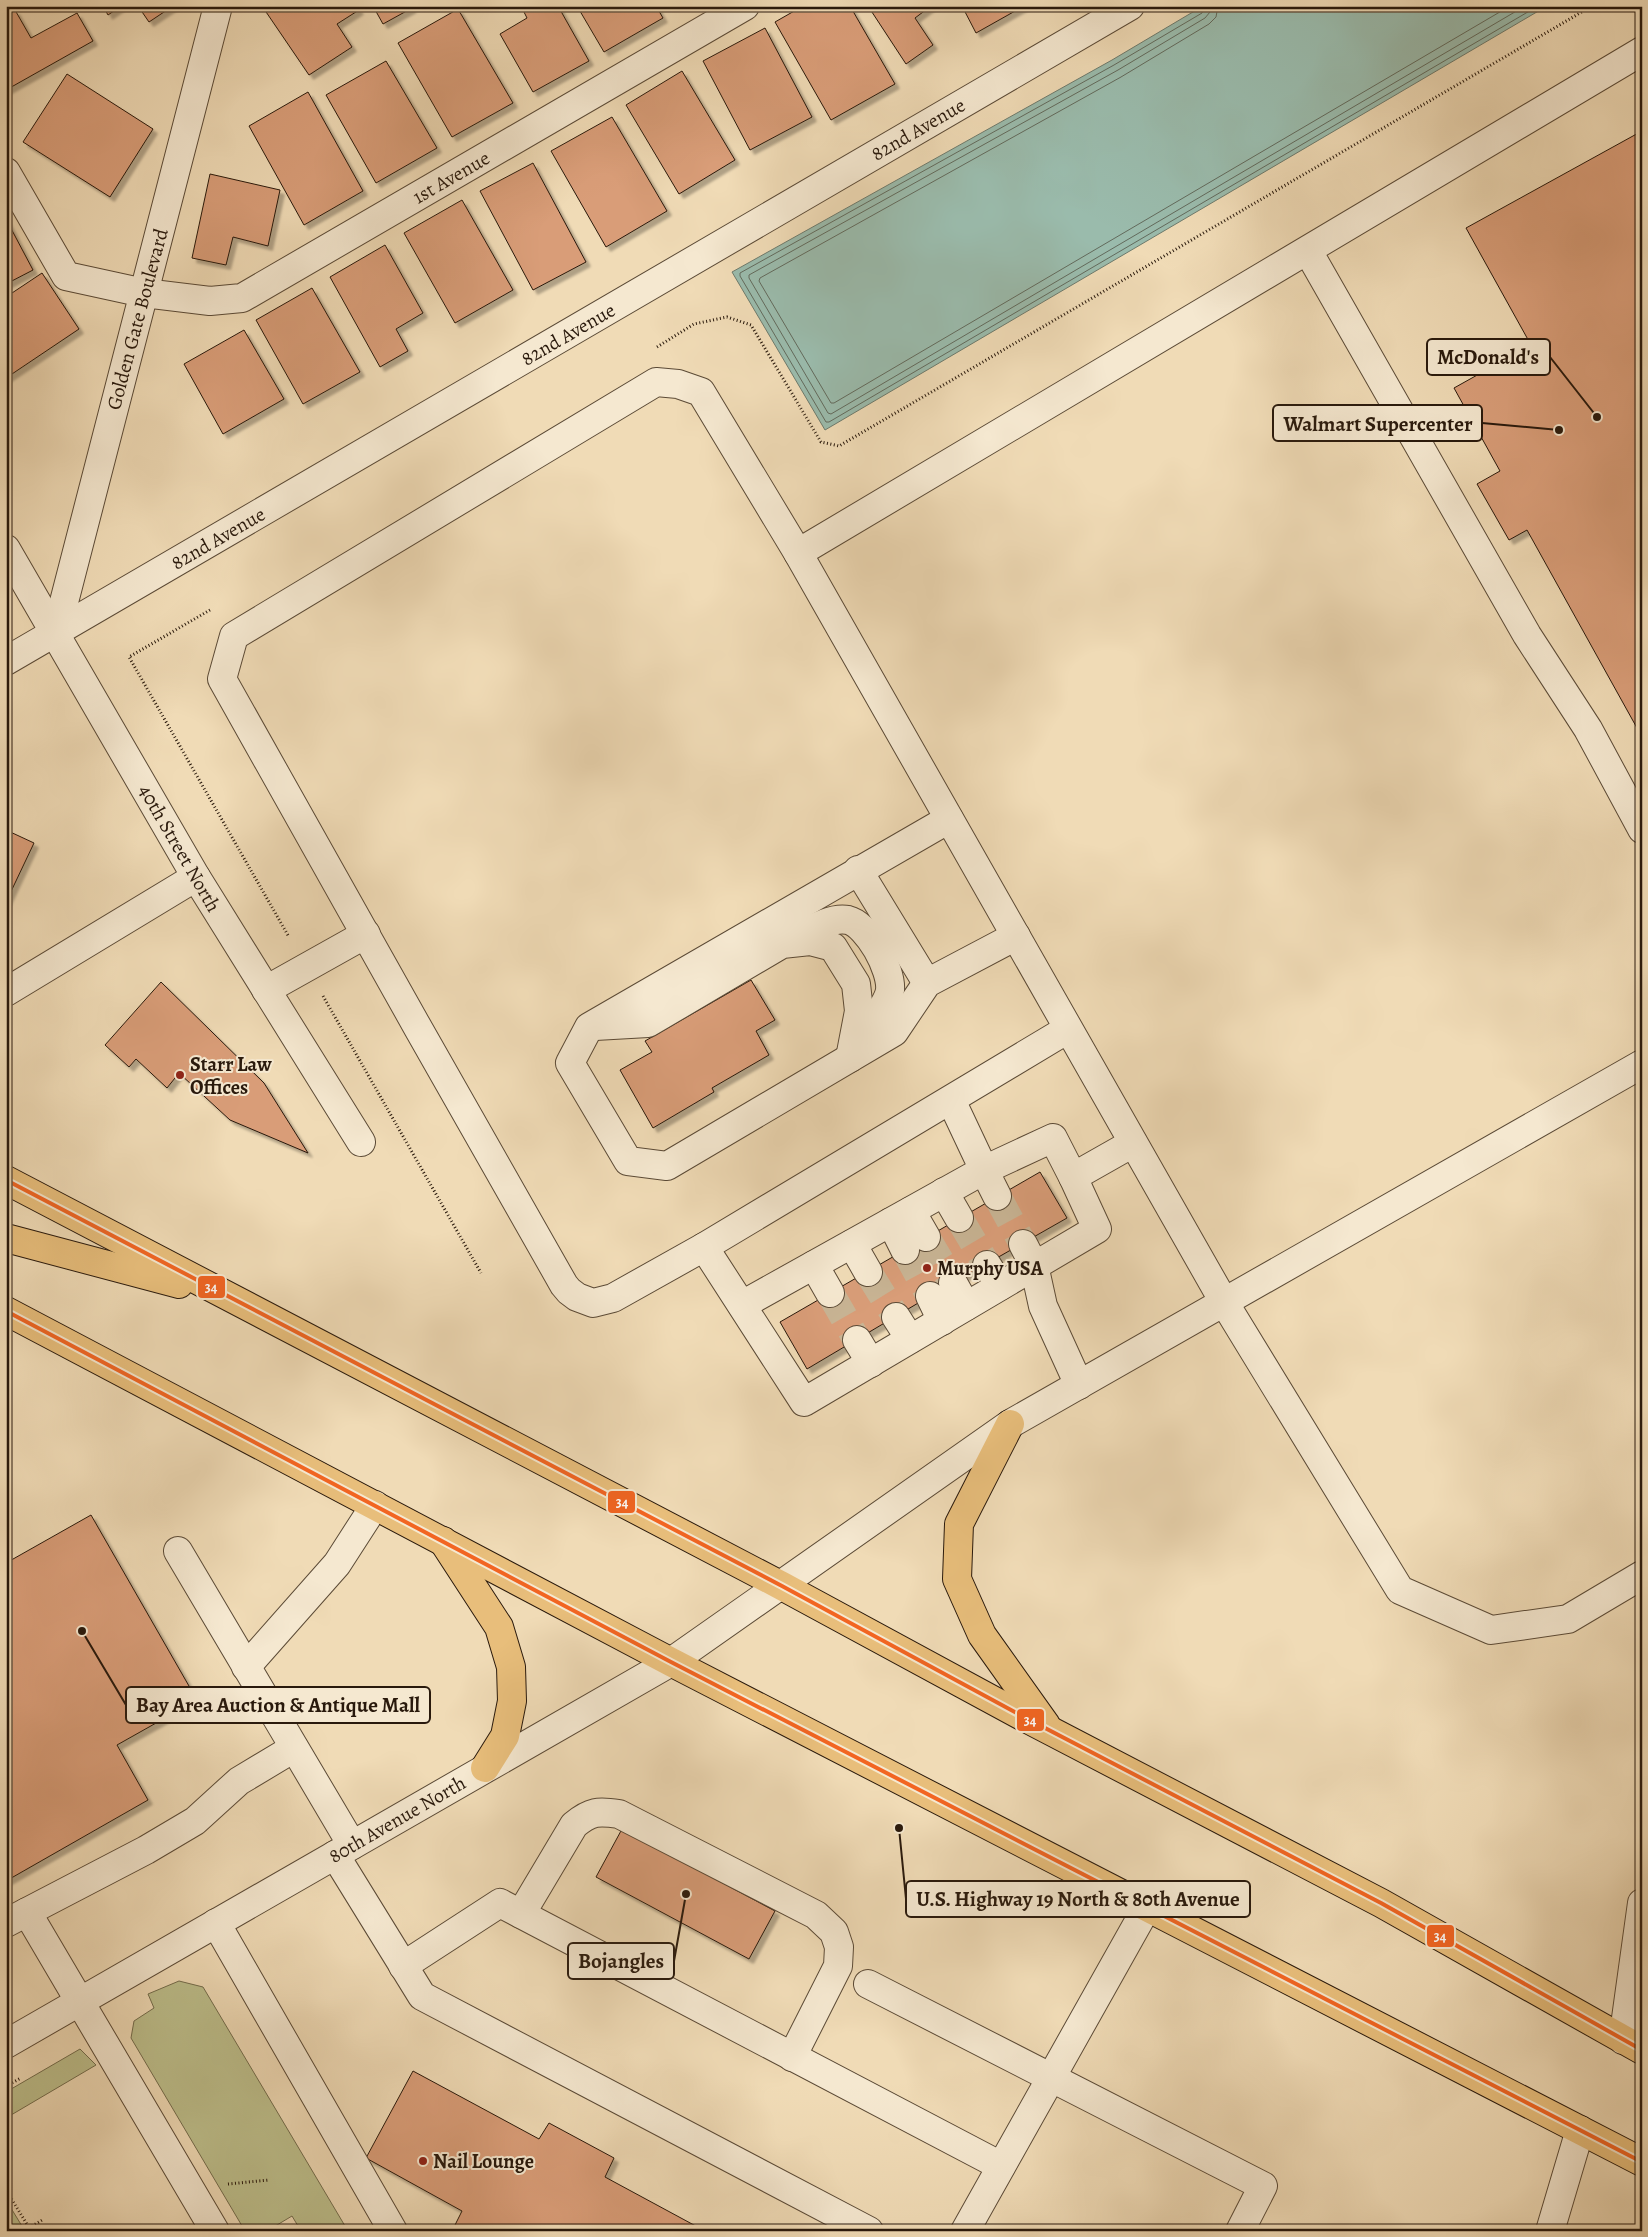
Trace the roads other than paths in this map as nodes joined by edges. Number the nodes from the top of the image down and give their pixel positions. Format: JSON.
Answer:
{"nodes":[{"id":1,"x":218,"y":6,"type":"edge"},
{"id":2,"x":745,"y":6,"type":"edge"},
{"id":3,"x":1130,"y":6,"type":"edge"},
{"id":4,"x":1642,"y":51,"type":"edge"},
{"id":5,"x":6,"y":172,"type":"edge"},
{"id":6,"x":1308,"y":251,"type":"junction"},
{"id":7,"x":144,"y":293,"type":"junction"},
{"id":8,"x":6,"y":549,"type":"edge"},
{"id":9,"x":798,"y":553,"type":"junction"},
{"id":10,"x":56,"y":632,"type":"junction"},
{"id":11,"x":6,"y":661,"type":"edge"},
{"id":12,"x":949,"y":819,"type":"junction"},
{"id":13,"x":1642,"y":829,"type":"edge"},
{"id":14,"x":858,"y":870,"type":"junction"},
{"id":15,"x":196,"y":877,"type":"junction"},
{"id":16,"x":366,"y":934,"type":"junction"},
{"id":17,"x":1016,"y":936,"type":"junction"},
{"id":18,"x":782,"y":944,"type":"junction"},
{"id":19,"x":927,"y":983,"type":"junction"},
{"id":20,"x":266,"y":990,"type":"junction"},
{"id":21,"x":6,"y":992,"type":"edge"},
{"id":22,"x":589,"y":1027,"type":"junction"},
{"id":23,"x":1068,"y":1029,"type":"junction"},
{"id":24,"x":850,"y":1058,"type":"junction"},
{"id":25,"x":1642,"y":1064,"type":"edge"},
{"id":26,"x":951,"y":1100,"type":"junction"},
{"id":27,"x":361,"y":1142,"type":"dead end"},
{"id":28,"x":1133,"y":1143,"type":"junction"},
{"id":29,"x":984,"y":1170,"type":"junction"},
{"id":30,"x":1073,"y":1177,"type":"junction"},
{"id":31,"x":6,"y":1180,"type":"edge"},
{"id":32,"x":944,"y":1192,"type":"junction"},
{"id":33,"x":997,"y":1196,"type":"tunnel mouth"},
{"id":34,"x":901,"y":1216,"type":"junction"},
{"id":35,"x":959,"y":1218,"type":"tunnel mouth"},
{"id":36,"x":6,"y":1238,"type":"edge"},
{"id":37,"x":916,"y":1243,"type":"tunnel mouth"},
{"id":38,"x":852,"y":1244,"type":"junction"},
{"id":39,"x":704,"y":1247,"type":"junction"},
{"id":40,"x":1029,"y":1255,"type":"junction"},
{"id":41,"x":814,"y":1265,"type":"junction"},
{"id":42,"x":868,"y":1272,"type":"tunnel mouth"},
{"id":43,"x":830,"y":1293,"type":"tunnel mouth"},
{"id":44,"x":227,"y":1296,"type":"junction"},
{"id":45,"x":930,"y":1296,"type":"tunnel mouth"},
{"id":46,"x":1224,"y":1302,"type":"junction"},
{"id":47,"x":742,"y":1305,"type":"junction"},
{"id":48,"x":6,"y":1310,"type":"edge"},
{"id":49,"x":942,"y":1321,"type":"junction"},
{"id":50,"x":857,"y":1340,"type":"tunnel mouth"},
{"id":51,"x":871,"y":1362,"type":"junction"},
{"id":52,"x":1079,"y":1385,"type":"junction"},
{"id":53,"x":1010,"y":1424,"type":"junction"},
{"id":54,"x":375,"y":1504,"type":"junction"},
{"id":55,"x":442,"y":1540,"type":"junction"},
{"id":56,"x":178,"y":1550,"type":"dead end"},
{"id":57,"x":1642,"y":1575,"type":"edge"},
{"id":58,"x":782,"y":1586,"type":"junction"},
{"id":59,"x":671,"y":1662,"type":"junction"},
{"id":60,"x":246,"y":1667,"type":"junction"},
{"id":61,"x":1050,"y":1731,"type":"junction"},
{"id":62,"x":294,"y":1748,"type":"junction"},
{"id":63,"x":485,"y":1768,"type":"junction"},
{"id":64,"x":343,"y":1850,"type":"junction"},
{"id":65,"x":1642,"y":1903,"type":"edge"},
{"id":66,"x":1147,"y":1907,"type":"junction"},
{"id":67,"x":521,"y":1914,"type":"junction"},
{"id":68,"x":16,"y":1918,"type":"edge"},
{"id":69,"x":216,"y":1923,"type":"junction"},
{"id":70,"x":403,"y":1966,"type":"junction"},
{"id":71,"x":868,"y":1984,"type":"dead end"},
{"id":72,"x":80,"y":2000,"type":"junction"},
{"id":73,"x":6,"y":2044,"type":"edge"},
{"id":74,"x":1632,"y":2045,"type":"edge"},
{"id":75,"x":792,"y":2057,"type":"junction"},
{"id":76,"x":1052,"y":2077,"type":"junction"},
{"id":77,"x":1580,"y":2130,"type":"junction"},
{"id":78,"x":1642,"y":2162,"type":"edge"},
{"id":79,"x":1001,"y":2166,"type":"junction"},
{"id":80,"x":215,"y":2231,"type":"edge"},
{"id":81,"x":392,"y":2231,"type":"edge"},
{"id":82,"x":869,"y":2231,"type":"edge"},
{"id":83,"x":965,"y":2231,"type":"edge"},
{"id":84,"x":1240,"y":2231,"type":"edge"},
{"id":85,"x":1550,"y":2231,"type":"edge"}],
"edges":[{"from":1,"to":7,"type":"street","name":"Golden Gate Boulevard"},
{"from":2,"to":7,"type":"street","name":"1st Avenue"},
{"from":3,"to":10,"type":"street","name":"82nd Avenue"},
{"from":4,"to":6,"type":"street"},
{"from":5,"to":7,"type":"street","name":"1st Avenue"},
{"from":6,"to":9,"type":"street"},
{"from":6,"to":13,"type":"street"},
{"from":7,"to":10,"type":"street","name":"Golden Gate Boulevard"},
{"from":8,"to":10,"type":"street","name":"40th Street North"},
{"from":9,"to":12,"type":"street"},
{"from":9,"to":16,"type":"street"},
{"from":10,"to":11,"type":"street","name":"82nd Avenue"},
{"from":10,"to":15,"type":"street","name":"40th Street North"},
{"from":12,"to":14,"type":"street"},
{"from":12,"to":17,"type":"street"},
{"from":14,"to":19,"type":"street"},
{"from":14,"to":22,"type":"street"},
{"from":15,"to":20,"type":"street","name":"40th Street North"},
{"from":15,"to":21,"type":"street"},
{"from":16,"to":20,"type":"street"},
{"from":16,"to":39,"type":"street"},
{"from":17,"to":19,"type":"street"},
{"from":17,"to":23,"type":"street"},
{"from":18,"to":22,"type":"street"},
{"from":18,"to":24,"type":"street"},
{"from":18,"to":24,"type":"street"},
{"from":19,"to":24,"type":"street"},
{"from":20,"to":27,"type":"street","name":"40th Street North"},
{"from":22,"to":24,"type":"street"},
{"from":23,"to":26,"type":"street"},
{"from":23,"to":28,"type":"street"},
{"from":25,"to":46,"type":"street","name":"80th Avenue North"},
{"from":26,"to":29,"type":"street"},
{"from":26,"to":39,"type":"street"},
{"from":28,"to":30,"type":"street"},
{"from":28,"to":46,"type":"street"},
{"from":29,"to":30,"type":"street"},
{"from":29,"to":32,"type":"street"},
{"from":29,"to":33,"type":"street"},
{"from":30,"to":40,"type":"street"},
{"from":31,"to":44,"type":"highway"},
{"from":32,"to":34,"type":"street"},
{"from":32,"to":35,"type":"street"},
{"from":34,"to":37,"type":"street"},
{"from":34,"to":38,"type":"street"},
{"from":36,"to":44,"type":"highway"},
{"from":38,"to":41,"type":"street"},
{"from":38,"to":42,"type":"street"},
{"from":39,"to":47,"type":"street"},
{"from":40,"to":49,"type":"street"},
{"from":40,"to":52,"type":"street"},
{"from":41,"to":43,"type":"street"},
{"from":41,"to":47,"type":"street"},
{"from":44,"to":58,"type":"highway"},
{"from":45,"to":49,"type":"street"},
{"from":46,"to":52,"type":"street","name":"80th Avenue North"},
{"from":46,"to":57,"type":"street"},
{"from":47,"to":51,"type":"street"},
{"from":48,"to":54,"type":"highway"},
{"from":49,"to":51,"type":"street"},
{"from":50,"to":51,"type":"street"},
{"from":52,"to":53,"type":"street","name":"80th Avenue North"},
{"from":53,"to":58,"type":"street","name":"80th Avenue North"},
{"from":53,"to":61,"type":"highway"},
{"from":54,"to":55,"type":"highway"},
{"from":54,"to":60,"type":"street"},
{"from":55,"to":59,"type":"highway"},
{"from":55,"to":63,"type":"highway"},
{"from":56,"to":60,"type":"street"},
{"from":58,"to":59,"type":"street","name":"80th Avenue North"},
{"from":58,"to":61,"type":"highway"},
{"from":59,"to":63,"type":"street","name":"80th Avenue North"},
{"from":59,"to":66,"type":"highway"},
{"from":60,"to":62,"type":"street"},
{"from":61,"to":74,"type":"highway"},
{"from":62,"to":64,"type":"street"},
{"from":62,"to":68,"type":"street"},
{"from":63,"to":64,"type":"street","name":"80th Avenue North"},
{"from":64,"to":69,"type":"street","name":"80th Avenue North"},
{"from":64,"to":70,"type":"street"},
{"from":65,"to":74,"type":"street"},
{"from":66,"to":76,"type":"street"},
{"from":66,"to":77,"type":"highway"},
{"from":67,"to":70,"type":"street"},
{"from":67,"to":75,"type":"street"},
{"from":67,"to":75,"type":"street"},
{"from":68,"to":72,"type":"street"},
{"from":69,"to":72,"type":"street","name":"80th Avenue North"},
{"from":69,"to":81,"type":"street"},
{"from":70,"to":82,"type":"street"},
{"from":71,"to":76,"type":"street"},
{"from":72,"to":73,"type":"street","name":"80th Avenue North"},
{"from":72,"to":80,"type":"street"},
{"from":75,"to":79,"type":"street"},
{"from":76,"to":79,"type":"street"},
{"from":76,"to":84,"type":"street"},
{"from":77,"to":78,"type":"highway"},
{"from":77,"to":85,"type":"street"},
{"from":79,"to":83,"type":"street"}]}
